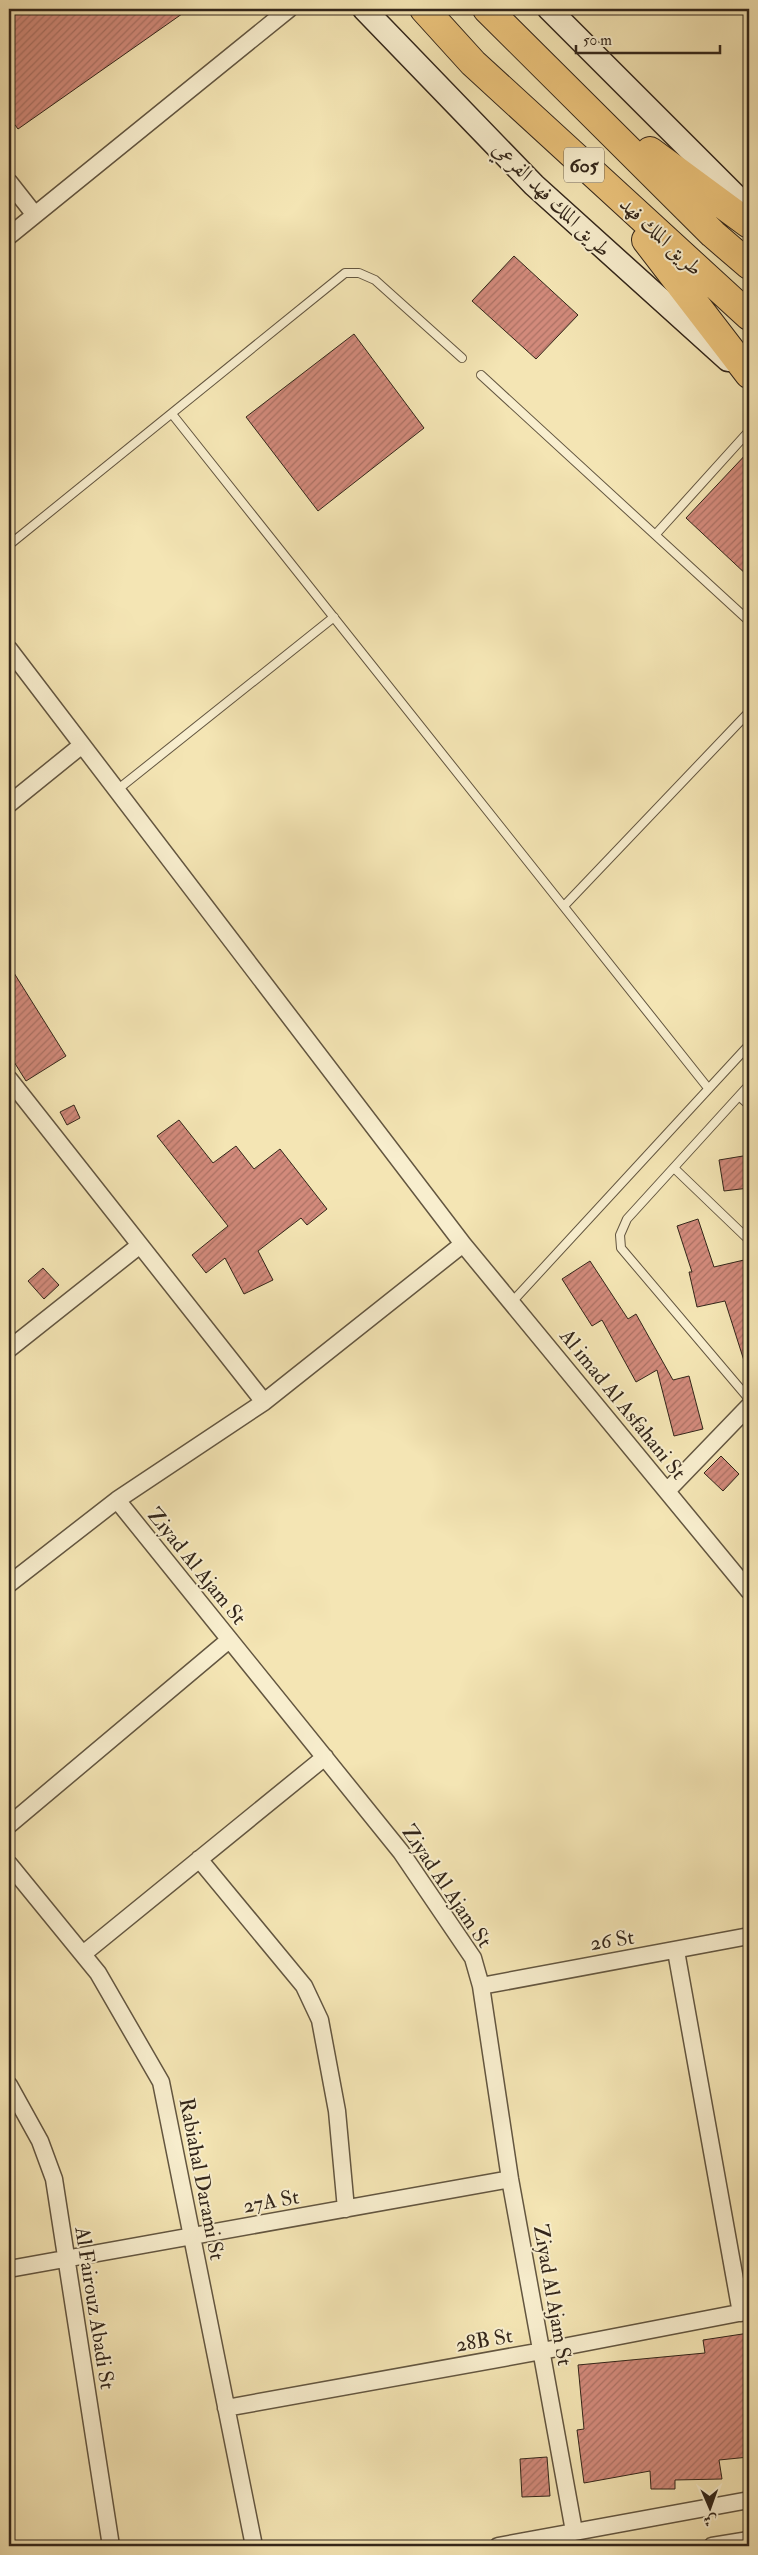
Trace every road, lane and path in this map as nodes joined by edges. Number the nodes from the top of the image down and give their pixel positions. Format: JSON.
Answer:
{"nodes":[{"id":1,"x":289,"y":9,"type":"edge"},
{"id":2,"x":364,"y":9,"type":"edge"},
{"id":3,"x":424,"y":9,"type":"edge"},
{"id":4,"x":487,"y":9,"type":"edge"},
{"id":5,"x":549,"y":9,"type":"edge"},
{"id":6,"x":572,"y":94,"type":"junction"},
{"id":7,"x":597,"y":178,"type":"junction"},
{"id":8,"x":9,"y":182,"type":"edge"},
{"id":9,"x":749,"y":209,"type":"edge"},
{"id":10,"x":35,"y":215,"type":"junction"},
{"id":11,"x":749,"y":224,"type":"edge"},
{"id":12,"x":9,"y":236,"type":"edge"},
{"id":13,"x":749,"y":266,"type":"edge"},
{"id":14,"x":749,"y":316,"type":"edge"},
{"id":15,"x":462,"y":358,"type":"dead end"},
{"id":16,"x":749,"y":374,"type":"edge"},
{"id":17,"x":481,"y":375,"type":"dead end"},
{"id":18,"x":749,"y":379,"type":"edge"},
{"id":19,"x":172,"y":414,"type":"junction"},
{"id":20,"x":749,"y":431,"type":"edge"},
{"id":21,"x":656,"y":534,"type":"junction"},
{"id":22,"x":9,"y":545,"type":"edge"},
{"id":23,"x":334,"y":617,"type":"junction"},
{"id":24,"x":749,"y":621,"type":"edge"},
{"id":25,"x":9,"y":649,"type":"edge"},
{"id":26,"x":749,"y":712,"type":"edge"},
{"id":27,"x":82,"y":745,"type":"junction"},
{"id":28,"x":117,"y":790,"type":"junction"},
{"id":29,"x":9,"y":804,"type":"edge"},
{"id":30,"x":564,"y":906,"type":"junction"},
{"id":31,"x":749,"y":1045,"type":"edge"},
{"id":32,"x":9,"y":1079,"type":"edge"},
{"id":33,"x":749,"y":1085,"type":"edge"},
{"id":34,"x":708,"y":1088,"type":"junction"},
{"id":35,"x":739,"y":1096,"type":"junction"},
{"id":36,"x":749,"y":1105,"type":"edge"},
{"id":37,"x":674,"y":1168,"type":"junction"},
{"id":38,"x":749,"y":1240,"type":"edge"},
{"id":39,"x":463,"y":1244,"type":"junction"},
{"id":40,"x":140,"y":1245,"type":"junction"},
{"id":41,"x":512,"y":1302,"type":"junction"},
{"id":42,"x":11,"y":1342,"type":"edge"},
{"id":43,"x":264,"y":1402,"type":"junction"},
{"id":44,"x":748,"y":1409,"type":"edge"},
{"id":45,"x":667,"y":1491,"type":"junction"},
{"id":46,"x":117,"y":1500,"type":"junction"},
{"id":47,"x":9,"y":1584,"type":"edge"},
{"id":48,"x":749,"y":1591,"type":"edge"},
{"id":49,"x":228,"y":1640,"type":"junction"},
{"id":50,"x":325,"y":1757,"type":"junction"},
{"id":51,"x":9,"y":1825,"type":"edge"},
{"id":52,"x":199,"y":1859,"type":"junction"},
{"id":53,"x":9,"y":1864,"type":"edge"},
{"id":54,"x":749,"y":1936,"type":"edge"},
{"id":55,"x":676,"y":1951,"type":"junction"},
{"id":56,"x":83,"y":1954,"type":"junction"},
{"id":57,"x":481,"y":1986,"type":"junction"},
{"id":58,"x":9,"y":2085,"type":"edge"},
{"id":59,"x":510,"y":2179,"type":"junction"},
{"id":60,"x":346,"y":2209,"type":"junction"},
{"id":61,"x":192,"y":2237,"type":"junction"},
{"id":62,"x":66,"y":2259,"type":"junction"},
{"id":63,"x":9,"y":2269,"type":"edge"},
{"id":64,"x":745,"y":2312,"type":"edge"},
{"id":65,"x":542,"y":2351,"type":"junction"},
{"id":66,"x":226,"y":2408,"type":"junction"},
{"id":67,"x":749,"y":2500,"type":"edge"},
{"id":68,"x":574,"y":2531,"type":"junction"},
{"id":69,"x":749,"y":2540,"type":"edge"},
{"id":70,"x":111,"y":2546,"type":"edge"},
{"id":71,"x":254,"y":2546,"type":"edge"},
{"id":72,"x":498,"y":2546,"type":"edge"},
{"id":73,"x":712,"y":2546,"type":"edge"}],
"edges":[{"from":1,"to":10,"type":"street"},
{"from":2,"to":18,"type":"main road","name":"طريق الملك فهد الفرعي"},
{"from":3,"to":7,"type":"highway","name":"طريق الملك فهد","number":"605"},
{"from":4,"to":6,"type":"highway","name":"طريق الملك فهد","number":"605"},
{"from":5,"to":9,"type":"main road"},
{"from":6,"to":11,"type":"highway"},
{"from":6,"to":13,"type":"highway","name":"طريق الملك فهد","number":"605"},
{"from":7,"to":14,"type":"highway","name":"طريق الملك فهد","number":"605"},
{"from":7,"to":16,"type":"highway"},
{"from":8,"to":10,"type":"street"},
{"from":10,"to":12,"type":"street"},
{"from":15,"to":19,"type":"lane"},
{"from":17,"to":21,"type":"lane"},
{"from":19,"to":22,"type":"lane"},
{"from":19,"to":23,"type":"lane"},
{"from":20,"to":21,"type":"lane"},
{"from":21,"to":24,"type":"lane"},
{"from":23,"to":28,"type":"lane"},
{"from":23,"to":30,"type":"lane"},
{"from":25,"to":27,"type":"street","name":"Al imad Al Asfahani St"},
{"from":26,"to":30,"type":"lane"},
{"from":27,"to":28,"type":"street","name":"Al imad Al Asfahani St"},
{"from":27,"to":29,"type":"street"},
{"from":28,"to":39,"type":"street","name":"Al imad Al Asfahani St"},
{"from":30,"to":34,"type":"lane"},
{"from":31,"to":34,"type":"lane"},
{"from":32,"to":40,"type":"street"},
{"from":33,"to":35,"type":"lane"},
{"from":34,"to":41,"type":"lane"},
{"from":35,"to":36,"type":"lane"},
{"from":35,"to":37,"type":"lane"},
{"from":37,"to":38,"type":"lane"},
{"from":37,"to":44,"type":"lane"},
{"from":39,"to":41,"type":"street","name":"Al imad Al Asfahani St"},
{"from":39,"to":43,"type":"street"},
{"from":40,"to":42,"type":"street"},
{"from":40,"to":43,"type":"street"},
{"from":41,"to":45,"type":"street","name":"Al imad Al Asfahani St"},
{"from":43,"to":46,"type":"street"},
{"from":44,"to":45,"type":"street"},
{"from":45,"to":48,"type":"street","name":"Al imad Al Asfahani St"},
{"from":46,"to":47,"type":"street"},
{"from":46,"to":49,"type":"street","name":"Ziyad Al Ajam St"},
{"from":49,"to":50,"type":"street","name":"Ziyad Al Ajam St"},
{"from":49,"to":51,"type":"street"},
{"from":50,"to":52,"type":"street"},
{"from":50,"to":57,"type":"street","name":"Ziyad Al Ajam St"},
{"from":52,"to":56,"type":"street"},
{"from":52,"to":60,"type":"street"},
{"from":53,"to":56,"type":"street","name":"Rabiahal Darami St"},
{"from":54,"to":55,"type":"street","name":"26 St"},
{"from":55,"to":57,"type":"street","name":"26 St"},
{"from":55,"to":64,"type":"street"},
{"from":56,"to":61,"type":"street","name":"Rabiahal Darami St"},
{"from":57,"to":59,"type":"street","name":"Ziyad Al Ajam St"},
{"from":58,"to":62,"type":"street","name":"Al Fairouz Abadi St"},
{"from":59,"to":60,"type":"street","name":"27A St"},
{"from":59,"to":65,"type":"street","name":"Ziyad Al Ajam St"},
{"from":60,"to":61,"type":"street","name":"27A St"},
{"from":61,"to":62,"type":"street","name":"27A St"},
{"from":61,"to":66,"type":"street","name":"Rabiahal Darami St"},
{"from":62,"to":63,"type":"street","name":"27A St"},
{"from":62,"to":70,"type":"street","name":"Al Fairouz Abadi St"},
{"from":64,"to":65,"type":"street","name":"28B St"},
{"from":65,"to":66,"type":"street","name":"28B St"},
{"from":65,"to":68,"type":"street","name":"Ziyad Al Ajam St"},
{"from":66,"to":71,"type":"street","name":"Rabiahal Darami St"},
{"from":67,"to":68,"type":"street"},
{"from":68,"to":72,"type":"street"},
{"from":69,"to":73,"type":"street"}]}
